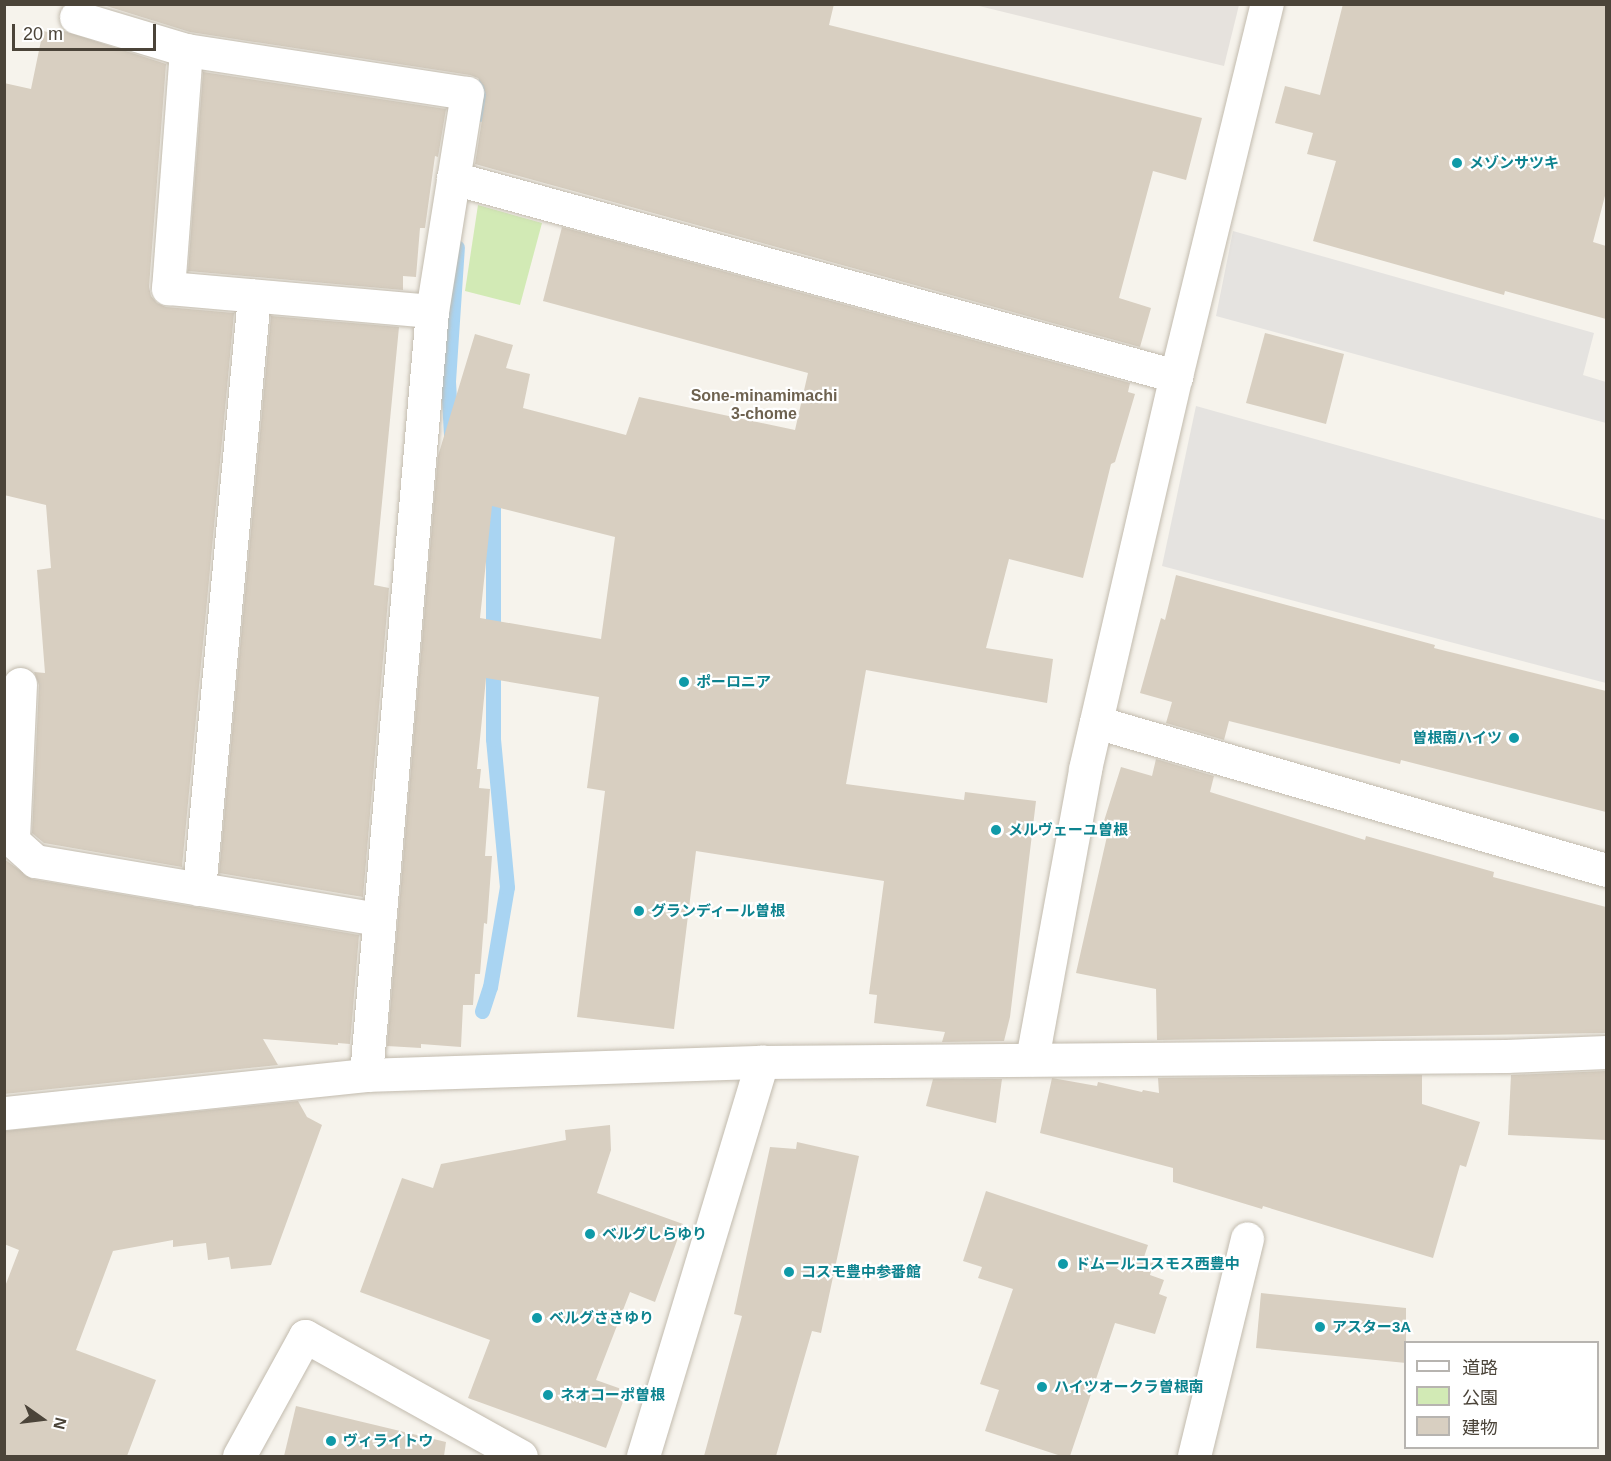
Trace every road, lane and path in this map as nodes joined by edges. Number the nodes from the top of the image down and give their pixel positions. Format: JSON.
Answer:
{"nodes":[{"id":1,"x":1267,"y":4,"type":"edge"},
{"id":2,"x":76,"y":16,"type":"dead end"},
{"id":3,"x":186,"y":50,"type":"junction"},
{"id":4,"x":464,"y":182,"type":"junction"},
{"id":5,"x":254,"y":296,"type":"junction"},
{"id":6,"x":432,"y":311,"type":"junction"},
{"id":7,"x":1176,"y":376,"type":"junction"},
{"id":8,"x":20,"y":684,"type":"dead end"},
{"id":9,"x":1096,"y":722,"type":"junction"},
{"id":10,"x":1606,"y":870,"type":"edge"},
{"id":11,"x":199,"y":889,"type":"junction"},
{"id":12,"x":379,"y":919,"type":"junction"},
{"id":13,"x":1606,"y":1052,"type":"edge"},
{"id":14,"x":1032,"y":1059,"type":"junction"},
{"id":15,"x":762,"y":1062,"type":"junction"},
{"id":16,"x":366,"y":1075,"type":"junction"},
{"id":17,"x":4,"y":1113,"type":"edge"},
{"id":18,"x":1247,"y":1238,"type":"dead end"},
{"id":19,"x":239,"y":1456,"type":"edge"},
{"id":20,"x":521,"y":1456,"type":"edge"},
{"id":21,"x":643,"y":1456,"type":"edge"},
{"id":22,"x":1194,"y":1456,"type":"edge"}],
"edges":[{"from":1,"to":7,"type":"street"},
{"from":2,"to":3,"type":"street"},
{"from":3,"to":4,"type":"street"},
{"from":3,"to":5,"type":"street"},
{"from":4,"to":6,"type":"street"},
{"from":4,"to":7,"type":"street"},
{"from":5,"to":6,"type":"street"},
{"from":5,"to":11,"type":"street"},
{"from":6,"to":12,"type":"street"},
{"from":7,"to":9,"type":"street"},
{"from":8,"to":11,"type":"street"},
{"from":9,"to":10,"type":"street"},
{"from":9,"to":14,"type":"street"},
{"from":11,"to":12,"type":"street"},
{"from":12,"to":16,"type":"street"},
{"from":13,"to":14,"type":"street"},
{"from":14,"to":15,"type":"street"},
{"from":15,"to":16,"type":"street"},
{"from":15,"to":21,"type":"street"},
{"from":16,"to":17,"type":"street"},
{"from":18,"to":22,"type":"street"},
{"from":19,"to":20,"type":"street"}]}
